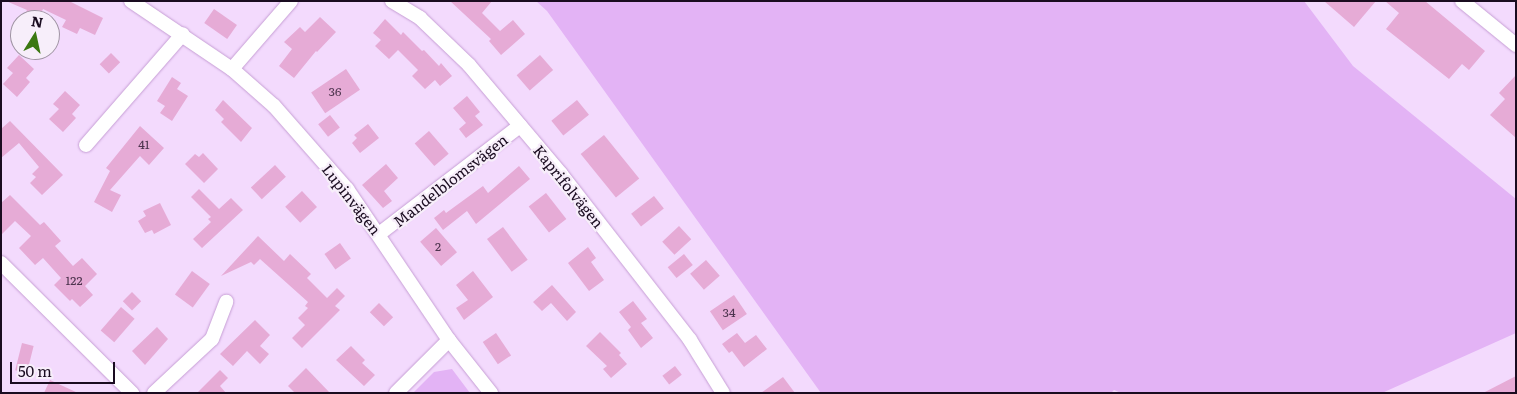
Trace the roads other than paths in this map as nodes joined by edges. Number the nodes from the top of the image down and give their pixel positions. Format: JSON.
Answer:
{"nodes":[{"id":1,"x":131,"y":1,"type":"edge"},
{"id":2,"x":291,"y":1,"type":"edge"},
{"id":3,"x":392,"y":1,"type":"edge"},
{"id":4,"x":1462,"y":1,"type":"edge"},
{"id":5,"x":183,"y":34,"type":"junction"},
{"id":6,"x":1516,"y":45,"type":"edge"},
{"id":7,"x":232,"y":69,"type":"junction"},
{"id":8,"x":520,"y":126,"type":"junction"},
{"id":9,"x":86,"y":145,"type":"dead end"},
{"id":10,"x":379,"y":234,"type":"junction"},
{"id":11,"x":1,"y":263,"type":"edge"},
{"id":12,"x":226,"y":302,"type":"dead end"},
{"id":13,"x":449,"y":340,"type":"junction"},
{"id":14,"x":132,"y":393,"type":"edge"},
{"id":15,"x":154,"y":393,"type":"edge"},
{"id":16,"x":396,"y":393,"type":"edge"},
{"id":17,"x":491,"y":393,"type":"edge"},
{"id":18,"x":722,"y":393,"type":"edge"}],
"edges":[{"from":1,"to":5,"type":"street","name":"Lupinvägen"},
{"from":2,"to":7,"type":"street"},
{"from":3,"to":8,"type":"street","name":"Kaprifolvägen"},
{"from":4,"to":6,"type":"street"},
{"from":5,"to":7,"type":"street","name":"Lupinvägen"},
{"from":5,"to":9,"type":"street"},
{"from":7,"to":10,"type":"street","name":"Lupinvägen"},
{"from":8,"to":10,"type":"street","name":"Mandelblomsvägen"},
{"from":8,"to":18,"type":"street","name":"Kaprifolvägen"},
{"from":10,"to":13,"type":"street","name":"Lupinvägen"},
{"from":11,"to":14,"type":"street"},
{"from":12,"to":15,"type":"street"},
{"from":13,"to":16,"type":"street"},
{"from":13,"to":17,"type":"street","name":"Lupinvägen"}]}
